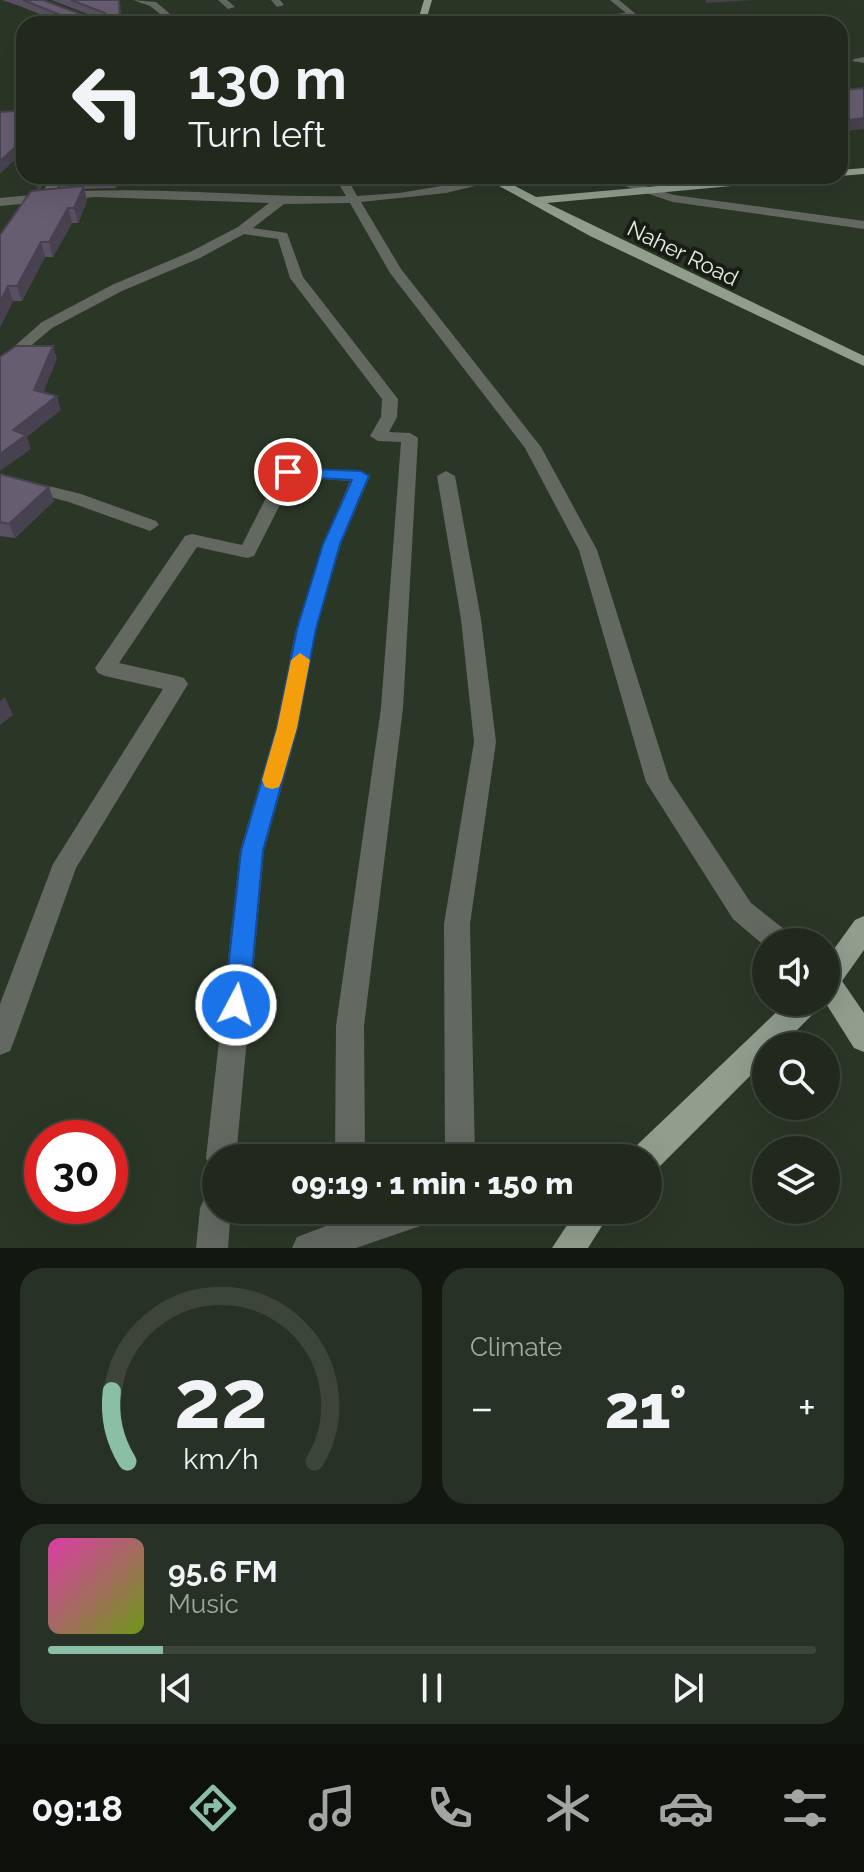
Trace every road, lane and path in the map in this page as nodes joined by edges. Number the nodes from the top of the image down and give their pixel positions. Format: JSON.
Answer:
{"nodes":[{"id":1,"x":35,"y":0,"type":"edge"},
{"id":2,"x":137,"y":0,"type":"edge"},
{"id":3,"x":222,"y":0,"type":"edge"},
{"id":4,"x":614,"y":0,"type":"edge"},
{"id":5,"x":231,"y":7,"type":"dead end"},
{"id":6,"x":86,"y":16,"type":"edge"},
{"id":7,"x":168,"y":16,"type":"edge"},
{"id":8,"x":623,"y":16,"type":"edge"},
{"id":9,"x":53,"y":184,"type":"edge"},
{"id":10,"x":345,"y":184,"type":"edge"},
{"id":11,"x":472,"y":184,"type":"edge"},
{"id":12,"x":501,"y":184,"type":"edge"},
{"id":13,"x":625,"y":184,"type":"edge"},
{"id":14,"x":721,"y":184,"type":"edge"},
{"id":15,"x":646,"y":191,"type":"junction"},
{"id":16,"x":47,"y":197,"type":"junction"},
{"id":17,"x":354,"y":198,"type":"junction"},
{"id":18,"x":29,"y":200,"type":"junction"},
{"id":19,"x":281,"y":200,"type":"junction"},
{"id":20,"x":534,"y":201,"type":"junction"},
{"id":21,"x":0,"y":202,"type":"edge"},
{"id":22,"x":20,"y":213,"type":"edge"},
{"id":23,"x":864,"y":225,"type":"edge"},
{"id":24,"x":242,"y":230,"type":"junction"},
{"id":25,"x":864,"y":362,"type":"edge"},
{"id":26,"x":0,"y":367,"type":"edge"},
{"id":27,"x":446,"y":476,"type":"dead end"},
{"id":28,"x":0,"y":479,"type":"edge"},
{"id":29,"x":150,"y":525,"type":"dead end"},
{"id":30,"x":763,"y":928,"type":"edge"},
{"id":31,"x":864,"y":928,"type":"edge"},
{"id":32,"x":840,"y":961,"type":"edge"},
{"id":33,"x":840,"y":1002,"type":"edge"},
{"id":34,"x":792,"y":1016,"type":"edge"},
{"id":35,"x":864,"y":1038,"type":"edge"},
{"id":36,"x":0,"y":1041,"type":"edge"},
{"id":37,"x":222,"y":1144,"type":"edge"},
{"id":38,"x":350,"y":1144,"type":"edge"},
{"id":39,"x":460,"y":1144,"type":"edge"},
{"id":40,"x":660,"y":1144,"type":"edge"},
{"id":41,"x":214,"y":1224,"type":"edge"},
{"id":42,"x":347,"y":1224,"type":"edge"},
{"id":43,"x":586,"y":1224,"type":"edge"},
{"id":44,"x":212,"y":1248,"type":"edge"},
{"id":45,"x":308,"y":1248,"type":"edge"},
{"id":46,"x":568,"y":1248,"type":"edge"}],
"edges":[{"from":1,"to":6,"type":"street"},
{"from":2,"to":7,"type":"street"},
{"from":3,"to":5,"type":"street"},
{"from":4,"to":8,"type":"street"},
{"from":9,"to":16,"type":"street"},
{"from":10,"to":17,"type":"street"},
{"from":11,"to":17,"type":"street"},
{"from":12,"to":20,"type":"main road","name":"Naher Road"},
{"from":13,"to":15,"type":"street"},
{"from":14,"to":15,"type":"main road"},
{"from":15,"to":20,"type":"main road"},
{"from":15,"to":23,"type":"street"},
{"from":16,"to":18,"type":"street"},
{"from":16,"to":19,"type":"street"},
{"from":17,"to":19,"type":"street"},
{"from":17,"to":30,"type":"street"},
{"from":18,"to":21,"type":"street"},
{"from":18,"to":22,"type":"street"},
{"from":19,"to":24,"type":"street"},
{"from":20,"to":25,"type":"main road","name":"Naher Road"},
{"from":24,"to":26,"type":"street"},
{"from":24,"to":38,"type":"street"},
{"from":27,"to":39,"type":"street"},
{"from":28,"to":29,"type":"street"},
{"from":31,"to":32,"type":"main road"},
{"from":33,"to":35,"type":"main road"},
{"from":34,"to":40,"type":"main road"},
{"from":36,"to":37,"type":"street"},
{"from":41,"to":44,"type":"street"},
{"from":42,"to":45,"type":"street"},
{"from":43,"to":46,"type":"main road"}]}
